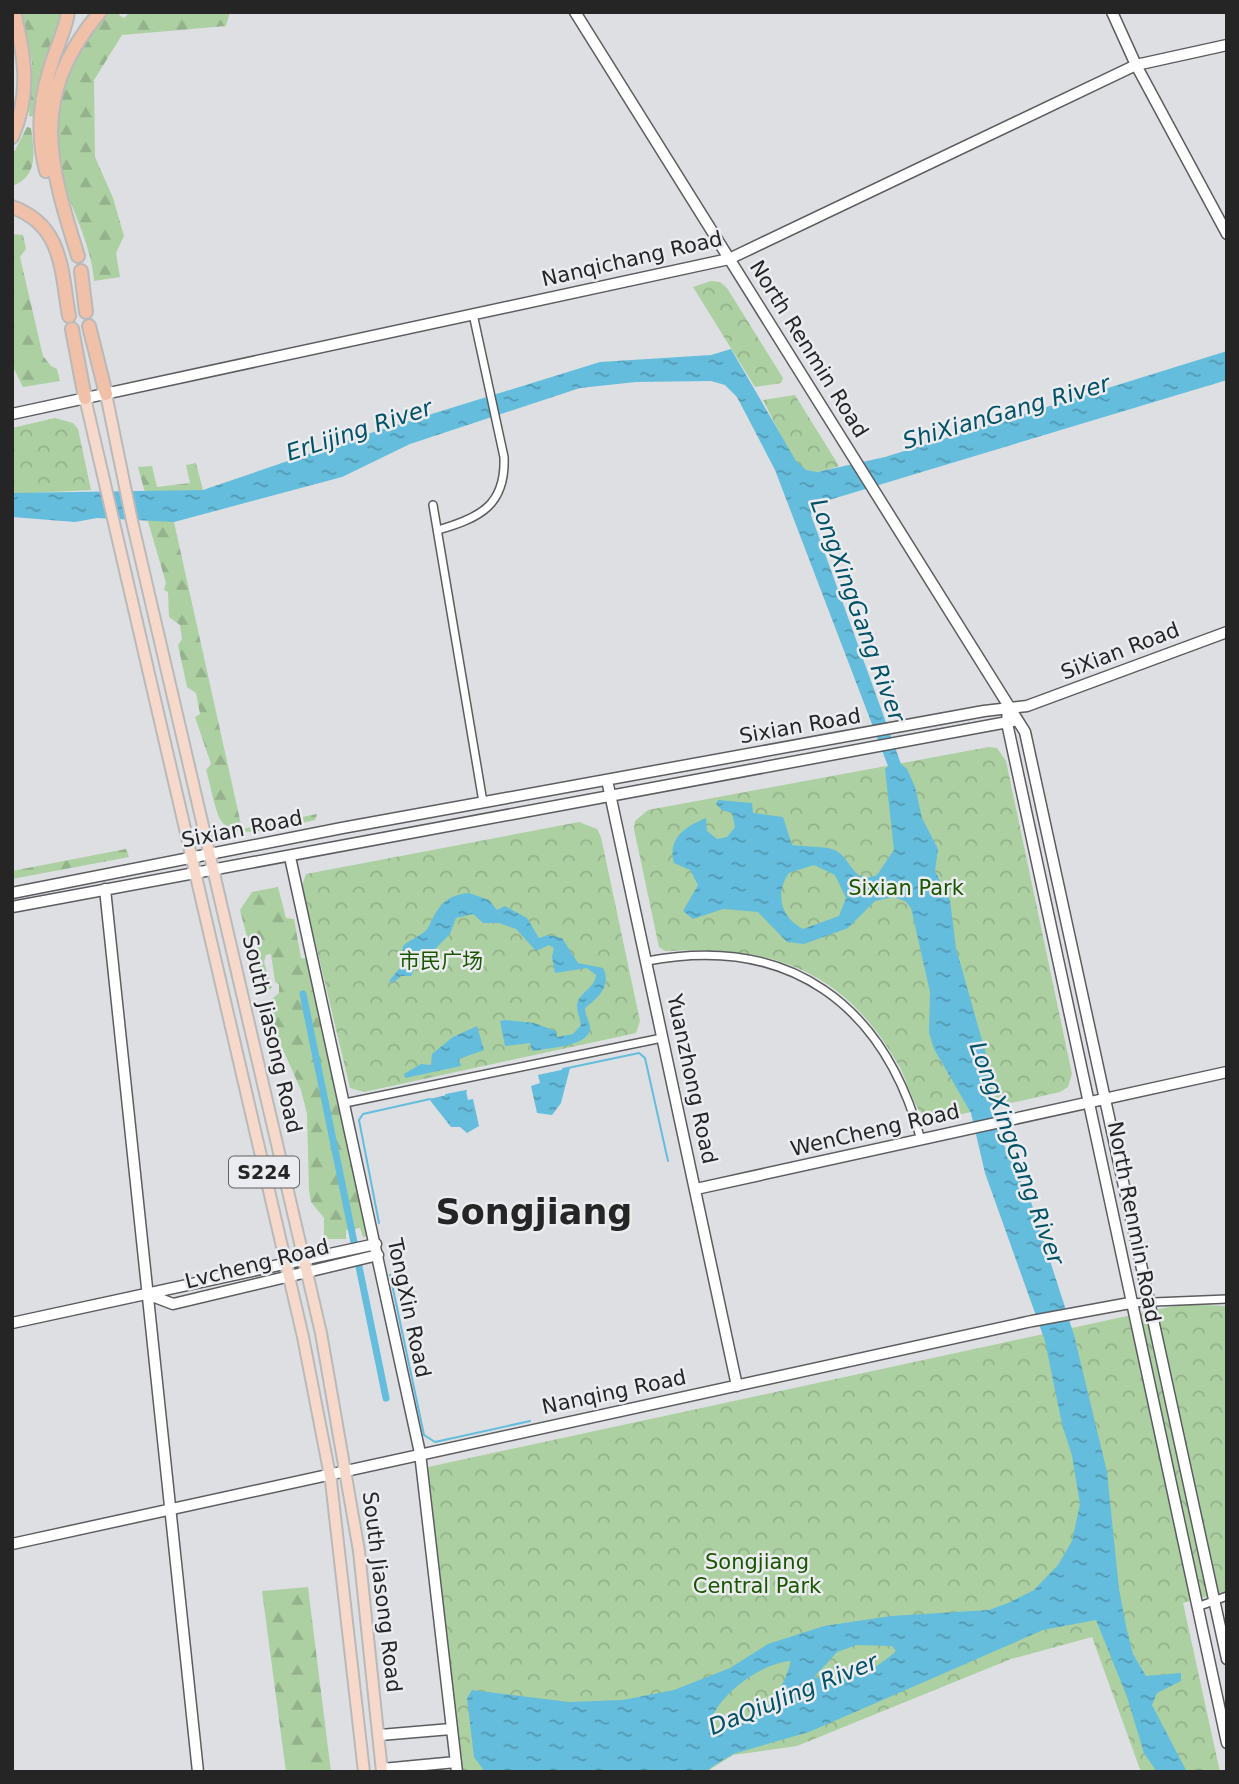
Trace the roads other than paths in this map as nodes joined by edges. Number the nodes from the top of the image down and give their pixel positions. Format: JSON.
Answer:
{"nodes":[{"id":1,"x":14,"y":12,"type":"edge"},
{"id":2,"x":68,"y":12,"type":"edge"},
{"id":3,"x":100,"y":12,"type":"edge"},
{"id":4,"x":575,"y":12,"type":"edge"},
{"id":5,"x":1112,"y":12,"type":"edge"},
{"id":6,"x":12,"y":34,"type":"edge"},
{"id":7,"x":1227,"y":45,"type":"edge"},
{"id":8,"x":1136,"y":65,"type":"junction"},
{"id":9,"x":12,"y":118,"type":"edge"},
{"id":10,"x":12,"y":137,"type":"edge"},
{"id":11,"x":12,"y":207,"type":"edge"},
{"id":12,"x":1227,"y":234,"type":"edge"},
{"id":13,"x":729,"y":259,"type":"junction"},
{"id":14,"x":81,"y":271,"type":"dead end"},
{"id":15,"x":472,"y":314,"type":"junction"},
{"id":16,"x":106,"y":394,"type":"junction"},
{"id":17,"x":85,"y":398,"type":"junction"},
{"id":18,"x":12,"y":414,"type":"edge"},
{"id":19,"x":433,"y":505,"type":"dead end"},
{"id":20,"x":438,"y":530,"type":"junction"},
{"id":21,"x":1227,"y":632,"type":"edge"},
{"id":22,"x":1027,"y":706,"type":"junction"},
{"id":23,"x":1008,"y":708,"type":"junction"},
{"id":24,"x":1018,"y":720,"type":"junction"},
{"id":25,"x":1007,"y":723,"type":"junction"},
{"id":26,"x":607,"y":780,"type":"junction"},
{"id":27,"x":611,"y":797,"type":"junction"},
{"id":28,"x":483,"y":802,"type":"junction"},
{"id":29,"x":210,"y":854,"type":"junction"},
{"id":30,"x":290,"y":857,"type":"junction"},
{"id":31,"x":191,"y":859,"type":"junction"},
{"id":32,"x":213,"y":868,"type":"junction"},
{"id":33,"x":194,"y":872,"type":"junction"},
{"id":34,"x":105,"y":889,"type":"junction"},
{"id":35,"x":12,"y":893,"type":"edge"},
{"id":36,"x":12,"y":906,"type":"edge"},
{"id":37,"x":647,"y":961,"type":"junction"},
{"id":38,"x":663,"y":1038,"type":"junction"},
{"id":39,"x":1227,"y":1072,"type":"edge"},
{"id":40,"x":1106,"y":1097,"type":"junction"},
{"id":41,"x":1090,"y":1102,"type":"junction"},
{"id":42,"x":345,"y":1103,"type":"junction"},
{"id":43,"x":921,"y":1140,"type":"junction"},
{"id":44,"x":696,"y":1189,"type":"junction"},
{"id":45,"x":373,"y":1250,"type":"junction"},
{"id":46,"x":285,"y":1262,"type":"junction"},
{"id":47,"x":306,"y":1265,"type":"junction"},
{"id":48,"x":289,"y":1278,"type":"junction"},
{"id":49,"x":147,"y":1294,"type":"junction"},
{"id":50,"x":1227,"y":1299,"type":"edge"},
{"id":51,"x":1149,"y":1301,"type":"junction"},
{"id":52,"x":1130,"y":1303,"type":"junction"},
{"id":53,"x":12,"y":1323,"type":"edge"},
{"id":54,"x":737,"y":1386,"type":"junction"},
{"id":55,"x":420,"y":1453,"type":"junction"},
{"id":56,"x":347,"y":1469,"type":"junction"},
{"id":57,"x":329,"y":1473,"type":"junction"},
{"id":58,"x":170,"y":1507,"type":"junction"},
{"id":59,"x":12,"y":1544,"type":"edge"},
{"id":60,"x":1227,"y":1596,"type":"edge"},
{"id":61,"x":1213,"y":1602,"type":"junction"},
{"id":62,"x":1198,"y":1607,"type":"junction"},
{"id":63,"x":1227,"y":1659,"type":"edge"},
{"id":64,"x":451,"y":1729,"type":"junction"},
{"id":65,"x":380,"y":1735,"type":"junction"},
{"id":66,"x":1227,"y":1743,"type":"edge"},
{"id":67,"x":457,"y":1767,"type":"edge"},
{"id":68,"x":382,"y":1770,"type":"edge"},
{"id":69,"x":198,"y":1772,"type":"edge"},
{"id":70,"x":364,"y":1772,"type":"edge"}],
"edges":[{"from":1,"to":10,"type":"highway"},
{"from":2,"to":3,"type":"highway"},
{"from":4,"to":13,"type":"main road","name":"North Renmin Road"},
{"from":5,"to":8,"type":"main road"},
{"from":6,"to":9,"type":"highway"},
{"from":7,"to":8,"type":"main road","name":"Nanqichang Road"},
{"from":8,"to":12,"type":"main road"},
{"from":8,"to":13,"type":"main road","name":"Nanqichang Road"},
{"from":11,"to":17,"type":"highway"},
{"from":13,"to":15,"type":"main road","name":"Nanqichang Road"},
{"from":13,"to":23,"type":"main road","name":"North Renmin Road"},
{"from":14,"to":16,"type":"highway"},
{"from":15,"to":16,"type":"main road","name":"Nanqichang Road"},
{"from":15,"to":20,"type":"street"},
{"from":16,"to":17,"type":"main road","name":"Nanqichang Road"},
{"from":16,"to":29,"type":"main road","name":"South Jiasong Road","number":"S224"},
{"from":17,"to":18,"type":"main road","name":"Nanqichang Road"},
{"from":17,"to":31,"type":"main road","name":"South Jiasong Road","number":"S224"},
{"from":19,"to":20,"type":"street"},
{"from":20,"to":28,"type":"street"},
{"from":21,"to":22,"type":"main road","name":"SiXian Road"},
{"from":22,"to":23,"type":"main road","name":"Sixian Road"},
{"from":22,"to":24,"type":"main road"},
{"from":23,"to":24,"type":"main road","name":"North Renmin Road"},
{"from":23,"to":25,"type":"main road","name":"North Renmin Road"},
{"from":23,"to":26,"type":"main road","name":"Sixian Road"},
{"from":24,"to":25,"type":"main road","name":"Sixian Road"},
{"from":24,"to":40,"type":"main road","name":"North Renmin Road"},
{"from":25,"to":27,"type":"main road","name":"Sixian Road"},
{"from":25,"to":41,"type":"main road","name":"North Renmin Road"},
{"from":26,"to":27,"type":"main road","name":"Yuanzhong Road"},
{"from":26,"to":28,"type":"main road","name":"Sixian Road"},
{"from":27,"to":30,"type":"main road","name":"Sixian Road"},
{"from":27,"to":37,"type":"main road","name":"Yuanzhong Road"},
{"from":28,"to":29,"type":"main road","name":"Sixian Road"},
{"from":29,"to":31,"type":"main road","name":"Sixian Road"},
{"from":29,"to":32,"type":"main road","name":"South Jiasong Road","number":"S224"},
{"from":30,"to":32,"type":"main road","name":"Sixian Road"},
{"from":30,"to":42,"type":"main road","name":"TongXin Road"},
{"from":31,"to":33,"type":"main road","name":"South Jiasong Road","number":"S224"},
{"from":31,"to":35,"type":"main road","name":"Sixian Road"},
{"from":32,"to":33,"type":"main road","name":"Sixian Road"},
{"from":32,"to":47,"type":"main road","name":"South Jiasong Road","number":"S224"},
{"from":33,"to":34,"type":"main road","name":"Sixian Road"},
{"from":33,"to":46,"type":"main road","name":"South Jiasong Road","number":"S224"},
{"from":34,"to":36,"type":"main road","name":"Sixian Road"},
{"from":34,"to":49,"type":"main road"},
{"from":37,"to":38,"type":"main road","name":"Yuanzhong Road"},
{"from":37,"to":43,"type":"street"},
{"from":38,"to":42,"type":"street"},
{"from":38,"to":44,"type":"main road","name":"Yuanzhong Road"},
{"from":39,"to":40,"type":"main road","name":"WenCheng Road"},
{"from":40,"to":41,"type":"main road","name":"WenCheng Road"},
{"from":40,"to":51,"type":"main road","name":"North Renmin Road"},
{"from":41,"to":43,"type":"main road","name":"WenCheng Road"},
{"from":41,"to":52,"type":"main road","name":"North Renmin Road"},
{"from":42,"to":45,"type":"main road","name":"TongXin Road"},
{"from":43,"to":44,"type":"main road","name":"WenCheng Road"},
{"from":44,"to":54,"type":"main road","name":"Yuanzhong Road"},
{"from":45,"to":47,"type":"main road","name":"Lvcheng Road"},
{"from":45,"to":55,"type":"main road","name":"TongXin Road"},
{"from":46,"to":47,"type":"main road","name":"Lvcheng Road"},
{"from":46,"to":48,"type":"main road","name":"South Jiasong Road","number":"S224"},
{"from":46,"to":49,"type":"main road","name":"Lvcheng Road"},
{"from":47,"to":48,"type":"main road","name":"Lvcheng Road"},
{"from":47,"to":56,"type":"main road","name":"South Jiasong Road","number":"S224"},
{"from":48,"to":49,"type":"main road","name":"Lvcheng Road"},
{"from":48,"to":57,"type":"main road","name":"South Jiasong Road","number":"S224"},
{"from":49,"to":53,"type":"main road","name":"Lvcheng Road"},
{"from":49,"to":58,"type":"main road"},
{"from":50,"to":51,"type":"street","name":"Nanqing Road"},
{"from":51,"to":52,"type":"street","name":"Nanqing Road"},
{"from":51,"to":61,"type":"main road","name":"North Renmin Road"},
{"from":52,"to":54,"type":"main road","name":"Nanqing Road"},
{"from":52,"to":62,"type":"main road","name":"North Renmin Road"},
{"from":54,"to":55,"type":"main road","name":"Nanqing Road"},
{"from":55,"to":56,"type":"main road","name":"Nanqing Road"},
{"from":55,"to":64,"type":"main road","name":"TongXin Road"},
{"from":56,"to":57,"type":"main road","name":"Nanqing Road"},
{"from":56,"to":65,"type":"main road","name":"South Jiasong Road","number":"S224"},
{"from":57,"to":58,"type":"main road","name":"Nanqing Road"},
{"from":57,"to":70,"type":"main road","name":"South Jiasong Road","number":"S224"},
{"from":58,"to":59,"type":"main road","name":"Nanqing Road"},
{"from":58,"to":69,"type":"main road"},
{"from":60,"to":61,"type":"street"},
{"from":61,"to":62,"type":"street"},
{"from":61,"to":63,"type":"main road","name":"North Renmin Road"},
{"from":62,"to":66,"type":"main road","name":"North Renmin Road"},
{"from":64,"to":65,"type":"main road"},
{"from":64,"to":67,"type":"main road","name":"TongXin Road"},
{"from":65,"to":68,"type":"main road","name":"South Jiasong Road","number":"S224"},
{"from":67,"to":68,"type":"main road"}]}
